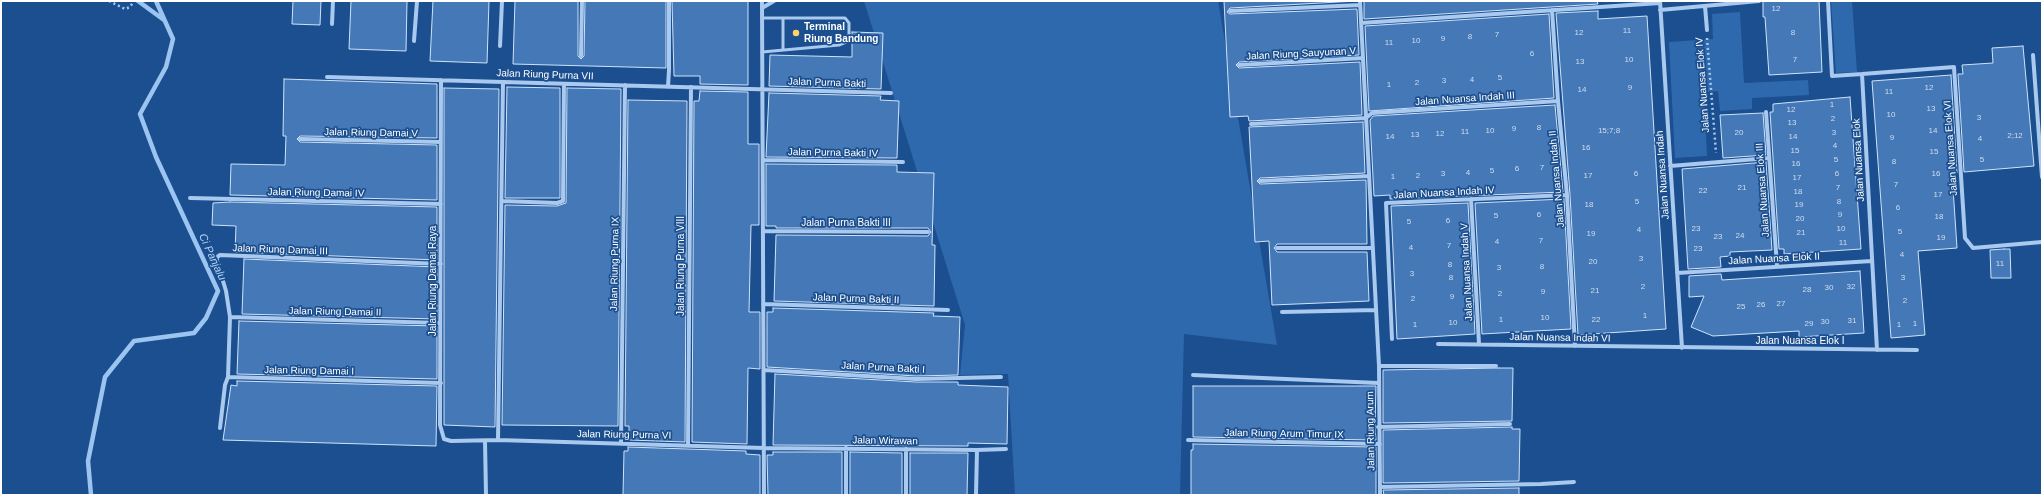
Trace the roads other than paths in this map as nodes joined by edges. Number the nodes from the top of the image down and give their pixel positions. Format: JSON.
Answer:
{"nodes":[{"id":1,"x":333,"y":1,"type":"edge"},
{"id":2,"x":417,"y":1,"type":"edge"},
{"id":3,"x":502,"y":1,"type":"edge"},
{"id":4,"x":582,"y":1,"type":"edge"},
{"id":5,"x":669,"y":1,"type":"edge"},
{"id":6,"x":762,"y":1,"type":"edge"},
{"id":7,"x":774,"y":1,"type":"edge"},
{"id":8,"x":1758,"y":1,"type":"edge"},
{"id":9,"x":1828,"y":1,"type":"edge"},
{"id":10,"x":1660,"y":2,"type":"edge"},
{"id":11,"x":1360,"y":3,"type":"edge"},
{"id":12,"x":1705,"y":6,"type":"junction"},
{"id":13,"x":762,"y":8,"type":"junction"},
{"id":14,"x":1552,"y":10,"type":"junction"},
{"id":15,"x":1660,"y":10,"type":"junction"},
{"id":16,"x":1230,"y":11,"type":"dead end"},
{"id":17,"x":762,"y":18,"type":"junction"},
{"id":18,"x":783,"y":18,"type":"junction"},
{"id":19,"x":1361,"y":23,"type":"junction"},
{"id":20,"x":332,"y":24,"type":"dead end"},
{"id":21,"x":1707,"y":30,"type":"road end"},
{"id":22,"x":414,"y":41,"type":"dead end"},
{"id":23,"x":500,"y":46,"type":"dead end"},
{"id":24,"x":782,"y":50,"type":"junction"},
{"id":25,"x":762,"y":52,"type":"junction"},
{"id":26,"x":2033,"y":55,"type":"dead end"},
{"id":27,"x":581,"y":56,"type":"dead end"},
{"id":28,"x":1363,"y":58,"type":"junction"},
{"id":29,"x":1239,"y":65,"type":"dead end"},
{"id":30,"x":1862,"y":74,"type":"junction"},
{"id":31,"x":327,"y":77,"type":"dead end"},
{"id":32,"x":441,"y":80,"type":"junction"},
{"id":33,"x":503,"y":82,"type":"junction"},
{"id":34,"x":564,"y":84,"type":"junction"},
{"id":35,"x":668,"y":84,"type":"junction"},
{"id":36,"x":625,"y":85,"type":"junction"},
{"id":37,"x":691,"y":87,"type":"junction"},
{"id":38,"x":762,"y":89,"type":"junction"},
{"id":39,"x":891,"y":93,"type":"dead end"},
{"id":40,"x":1558,"y":101,"type":"junction"},
{"id":41,"x":1766,"y":112,"type":"dead end"},
{"id":42,"x":1366,"y":118,"type":"junction"},
{"id":43,"x":1251,"y":124,"type":"dead end"},
{"id":44,"x":300,"y":139,"type":"dead end"},
{"id":45,"x":441,"y":142,"type":"junction"},
{"id":46,"x":1769,"y":158,"type":"junction"},
{"id":47,"x":763,"y":160,"type":"junction"},
{"id":48,"x":903,"y":162,"type":"dead end"},
{"id":49,"x":1670,"y":166,"type":"junction"},
{"id":50,"x":1369,"y":176,"type":"junction"},
{"id":51,"x":2042,"y":177,"type":"edge"},
{"id":52,"x":1260,"y":181,"type":"dead end"},
{"id":53,"x":1567,"y":195,"type":"junction"},
{"id":54,"x":190,"y":198,"type":"dead end"},
{"id":55,"x":1472,"y":199,"type":"junction"},
{"id":56,"x":502,"y":201,"type":"junction"},
{"id":57,"x":441,"y":204,"type":"junction"},
{"id":58,"x":763,"y":231,"type":"junction"},
{"id":59,"x":928,"y":232,"type":"dead end"},
{"id":60,"x":2042,"y":242,"type":"edge"},
{"id":61,"x":1277,"y":248,"type":"dead end"},
{"id":62,"x":1373,"y":248,"type":"junction"},
{"id":63,"x":1872,"y":261,"type":"junction"},
{"id":64,"x":440,"y":264,"type":"junction"},
{"id":65,"x":1777,"y":266,"type":"junction"},
{"id":66,"x":1677,"y":273,"type":"junction"},
{"id":67,"x":763,"y":304,"type":"junction"},
{"id":68,"x":948,"y":310,"type":"dead end"},
{"id":69,"x":1376,"y":310,"type":"junction"},
{"id":70,"x":1282,"y":312,"type":"dead end"},
{"id":71,"x":230,"y":317,"type":"junction"},
{"id":72,"x":440,"y":323,"type":"junction"},
{"id":73,"x":1392,"y":339,"type":"dead end"},
{"id":74,"x":1438,"y":344,"type":"dead end"},
{"id":75,"x":1479,"y":344,"type":"junction"},
{"id":76,"x":1575,"y":346,"type":"junction"},
{"id":77,"x":1682,"y":348,"type":"junction"},
{"id":78,"x":1877,"y":350,"type":"junction"},
{"id":79,"x":1917,"y":350,"type":"dead end"},
{"id":80,"x":1379,"y":366,"type":"junction"},
{"id":81,"x":1496,"y":366,"type":"dead end"},
{"id":82,"x":764,"y":370,"type":"junction"},
{"id":83,"x":1193,"y":375,"type":"dead end"},
{"id":84,"x":228,"y":377,"type":"junction"},
{"id":85,"x":1001,"y":377,"type":"dead end"},
{"id":86,"x":441,"y":383,"type":"junction"},
{"id":87,"x":1378,"y":383,"type":"junction"},
{"id":88,"x":1510,"y":424,"type":"dead end"},
{"id":89,"x":1378,"y":427,"type":"junction"},
{"id":90,"x":220,"y":428,"type":"dead end"},
{"id":91,"x":498,"y":440,"type":"junction"},
{"id":92,"x":1188,"y":440,"type":"dead end"},
{"id":93,"x":485,"y":442,"type":"junction"},
{"id":94,"x":621,"y":443,"type":"junction"},
{"id":95,"x":688,"y":444,"type":"junction"},
{"id":96,"x":1380,"y":444,"type":"junction"},
{"id":97,"x":764,"y":448,"type":"junction"},
{"id":98,"x":846,"y":448,"type":"junction"},
{"id":99,"x":906,"y":449,"type":"junction"},
{"id":100,"x":1006,"y":449,"type":"dead end"},
{"id":101,"x":977,"y":450,"type":"junction"},
{"id":102,"x":1574,"y":482,"type":"dead end"},
{"id":103,"x":1380,"y":486,"type":"junction"},
{"id":104,"x":486,"y":495,"type":"edge"},
{"id":105,"x":764,"y":495,"type":"edge"},
{"id":106,"x":846,"y":495,"type":"edge"},
{"id":107,"x":906,"y":495,"type":"edge"},
{"id":108,"x":976,"y":495,"type":"edge"},
{"id":109,"x":1380,"y":495,"type":"edge"}],
"edges":[{"from":1,"to":20,"type":"street"},
{"from":2,"to":22,"type":"street"},
{"from":3,"to":23,"type":"street"},
{"from":4,"to":27,"type":"street"},
{"from":5,"to":35,"type":"street"},
{"from":6,"to":13,"type":"street"},
{"from":7,"to":13,"type":"street"},
{"from":8,"to":12,"type":"street"},
{"from":9,"to":30,"type":"street"},
{"from":10,"to":14,"type":"street"},
{"from":10,"to":15,"type":"street","name":"Jalan Nuansa Indah"},
{"from":11,"to":16,"type":"street"},
{"from":11,"to":19,"type":"street","name":"Jalan Riung Arum"},
{"from":12,"to":15,"type":"street"},
{"from":12,"to":21,"type":"street","name":"Jalan Nuansa Elok IV"},
{"from":13,"to":17,"type":"street"},
{"from":14,"to":19,"type":"street"},
{"from":14,"to":40,"type":"street","name":"Jalan Nuansa Indah II"},
{"from":15,"to":49,"type":"street","name":"Jalan Nuansa Indah"},
{"from":17,"to":18,"type":"lane"},
{"from":17,"to":25,"type":"street"},
{"from":18,"to":24,"type":"lane"},
{"from":18,"to":24,"type":"lane"},
{"from":19,"to":28,"type":"street","name":"Jalan Riung Arum"},
{"from":24,"to":25,"type":"lane"},
{"from":25,"to":38,"type":"street"},
{"from":26,"to":51,"type":"street"},
{"from":28,"to":29,"type":"street","name":"Jalan Riung Sauyunan V"},
{"from":28,"to":42,"type":"street","name":"Jalan Riung Arum"},
{"from":30,"to":60,"type":"street","name":"Jalan Nuansa Elok VI"},
{"from":30,"to":63,"type":"street","name":"Jalan Nuansa Elok"},
{"from":31,"to":32,"type":"street","name":"Jalan Riung Purna VII"},
{"from":32,"to":33,"type":"street","name":"Jalan Riung Purna VII"},
{"from":32,"to":45,"type":"street","name":"Jalan Riung Damai Raya"},
{"from":33,"to":34,"type":"street","name":"Jalan Riung Purna VII"},
{"from":33,"to":56,"type":"street"},
{"from":34,"to":36,"type":"street","name":"Jalan Riung Purna VII"},
{"from":34,"to":56,"type":"street"},
{"from":35,"to":36,"type":"street","name":"Jalan Riung Purna VII"},
{"from":35,"to":37,"type":"street","name":"Jalan Riung Purna VII"},
{"from":36,"to":94,"type":"street","name":"Jalan Riung Purna IX"},
{"from":37,"to":38,"type":"street","name":"Jalan Riung Purna VII"},
{"from":37,"to":95,"type":"street","name":"Jalan Riung Purna VIII"},
{"from":38,"to":39,"type":"street","name":"Jalan Purna Bakti"},
{"from":38,"to":47,"type":"street"},
{"from":40,"to":42,"type":"street","name":"Jalan Nuansa Indah III"},
{"from":40,"to":53,"type":"street","name":"Jalan Nuansa Indah II"},
{"from":41,"to":46,"type":"street","name":"Jalan Nuansa Elok III"},
{"from":42,"to":43,"type":"street"},
{"from":42,"to":50,"type":"street","name":"Jalan Riung Arum"},
{"from":44,"to":45,"type":"street","name":"Jalan Riung Damai V"},
{"from":45,"to":57,"type":"street","name":"Jalan Riung Damai Raya"},
{"from":46,"to":49,"type":"street"},
{"from":46,"to":65,"type":"street","name":"Jalan Nuansa Elok III"},
{"from":47,"to":48,"type":"street","name":"Jalan Purna Bakti IV"},
{"from":47,"to":58,"type":"street"},
{"from":49,"to":66,"type":"street","name":"Jalan Nuansa Indah"},
{"from":50,"to":52,"type":"street"},
{"from":50,"to":62,"type":"street","name":"Jalan Riung Arum"},
{"from":53,"to":55,"type":"street","name":"Jalan Nuansa Indah IV"},
{"from":53,"to":76,"type":"street","name":"Jalan Nuansa Indah II"},
{"from":54,"to":57,"type":"street","name":"Jalan Riung Damai IV"},
{"from":55,"to":73,"type":"street","name":"Jalan Nuansa Indah IV"},
{"from":55,"to":75,"type":"street","name":"Jalan Nuansa Indah V"},
{"from":56,"to":91,"type":"street"},
{"from":57,"to":64,"type":"street","name":"Jalan Riung Damai Raya"},
{"from":58,"to":59,"type":"street","name":"Jalan Purna Bakti III"},
{"from":58,"to":67,"type":"street"},
{"from":61,"to":62,"type":"street"},
{"from":62,"to":69,"type":"street","name":"Jalan Riung Arum"},
{"from":63,"to":65,"type":"street","name":"Jalan Nuansa Elok II"},
{"from":63,"to":78,"type":"street","name":"Jalan Nuansa Elok"},
{"from":64,"to":71,"type":"street","name":"Jalan Riung Damai III"},
{"from":64,"to":72,"type":"street","name":"Jalan Riung Damai Raya"},
{"from":65,"to":66,"type":"street","name":"Jalan Nuansa Elok II"},
{"from":66,"to":77,"type":"street","name":"Jalan Nuansa Indah"},
{"from":67,"to":68,"type":"street","name":"Jalan Purna Bakti II"},
{"from":67,"to":82,"type":"street"},
{"from":69,"to":70,"type":"street"},
{"from":69,"to":80,"type":"street","name":"Jalan Riung Arum"},
{"from":71,"to":72,"type":"street","name":"Jalan Riung Damai II"},
{"from":71,"to":84,"type":"street","name":"Jalan Riung Damai III"},
{"from":72,"to":86,"type":"street","name":"Jalan Riung Damai Raya"},
{"from":74,"to":75,"type":"street","name":"Jalan Nuansa Indah VI"},
{"from":75,"to":76,"type":"street","name":"Jalan Nuansa Indah VI"},
{"from":76,"to":77,"type":"street","name":"Jalan Nuansa Indah VI"},
{"from":77,"to":78,"type":"street","name":"Jalan Nuansa Elok I"},
{"from":78,"to":79,"type":"street","name":"Jalan Nuansa Elok I"},
{"from":80,"to":81,"type":"street"},
{"from":80,"to":87,"type":"street","name":"Jalan Riung Arum"},
{"from":82,"to":85,"type":"street","name":"Jalan Purna Bakti I"},
{"from":82,"to":97,"type":"street"},
{"from":83,"to":87,"type":"street"},
{"from":84,"to":86,"type":"street","name":"Jalan Riung Damai I"},
{"from":84,"to":90,"type":"street"},
{"from":86,"to":93,"type":"street","name":"Jalan Riung Damai Raya"},
{"from":87,"to":89,"type":"street","name":"Jalan Riung Arum"},
{"from":88,"to":89,"type":"street"},
{"from":89,"to":96,"type":"street","name":"Jalan Riung Arum"},
{"from":91,"to":93,"type":"street","name":"Jalan Riung Purna VI"},
{"from":91,"to":94,"type":"street","name":"Jalan Riung Purna VI"},
{"from":92,"to":96,"type":"street","name":"Jalan Riung Arum Timur IX"},
{"from":93,"to":104,"type":"street"},
{"from":94,"to":95,"type":"street","name":"Jalan Riung Purna VI"},
{"from":95,"to":97,"type":"street","name":"Jalan Riung Purna VI"},
{"from":96,"to":103,"type":"street","name":"Jalan Riung Arum"},
{"from":97,"to":98,"type":"street","name":"Jalan Wirawan"},
{"from":97,"to":105,"type":"street"},
{"from":98,"to":99,"type":"street","name":"Jalan Wirawan"},
{"from":98,"to":106,"type":"street"},
{"from":99,"to":101,"type":"street","name":"Jalan Wirawan"},
{"from":99,"to":107,"type":"street"},
{"from":100,"to":101,"type":"street","name":"Jalan Wirawan"},
{"from":101,"to":108,"type":"street"},
{"from":102,"to":103,"type":"street"},
{"from":103,"to":109,"type":"street","name":"Jalan Riung Arum"}]}
